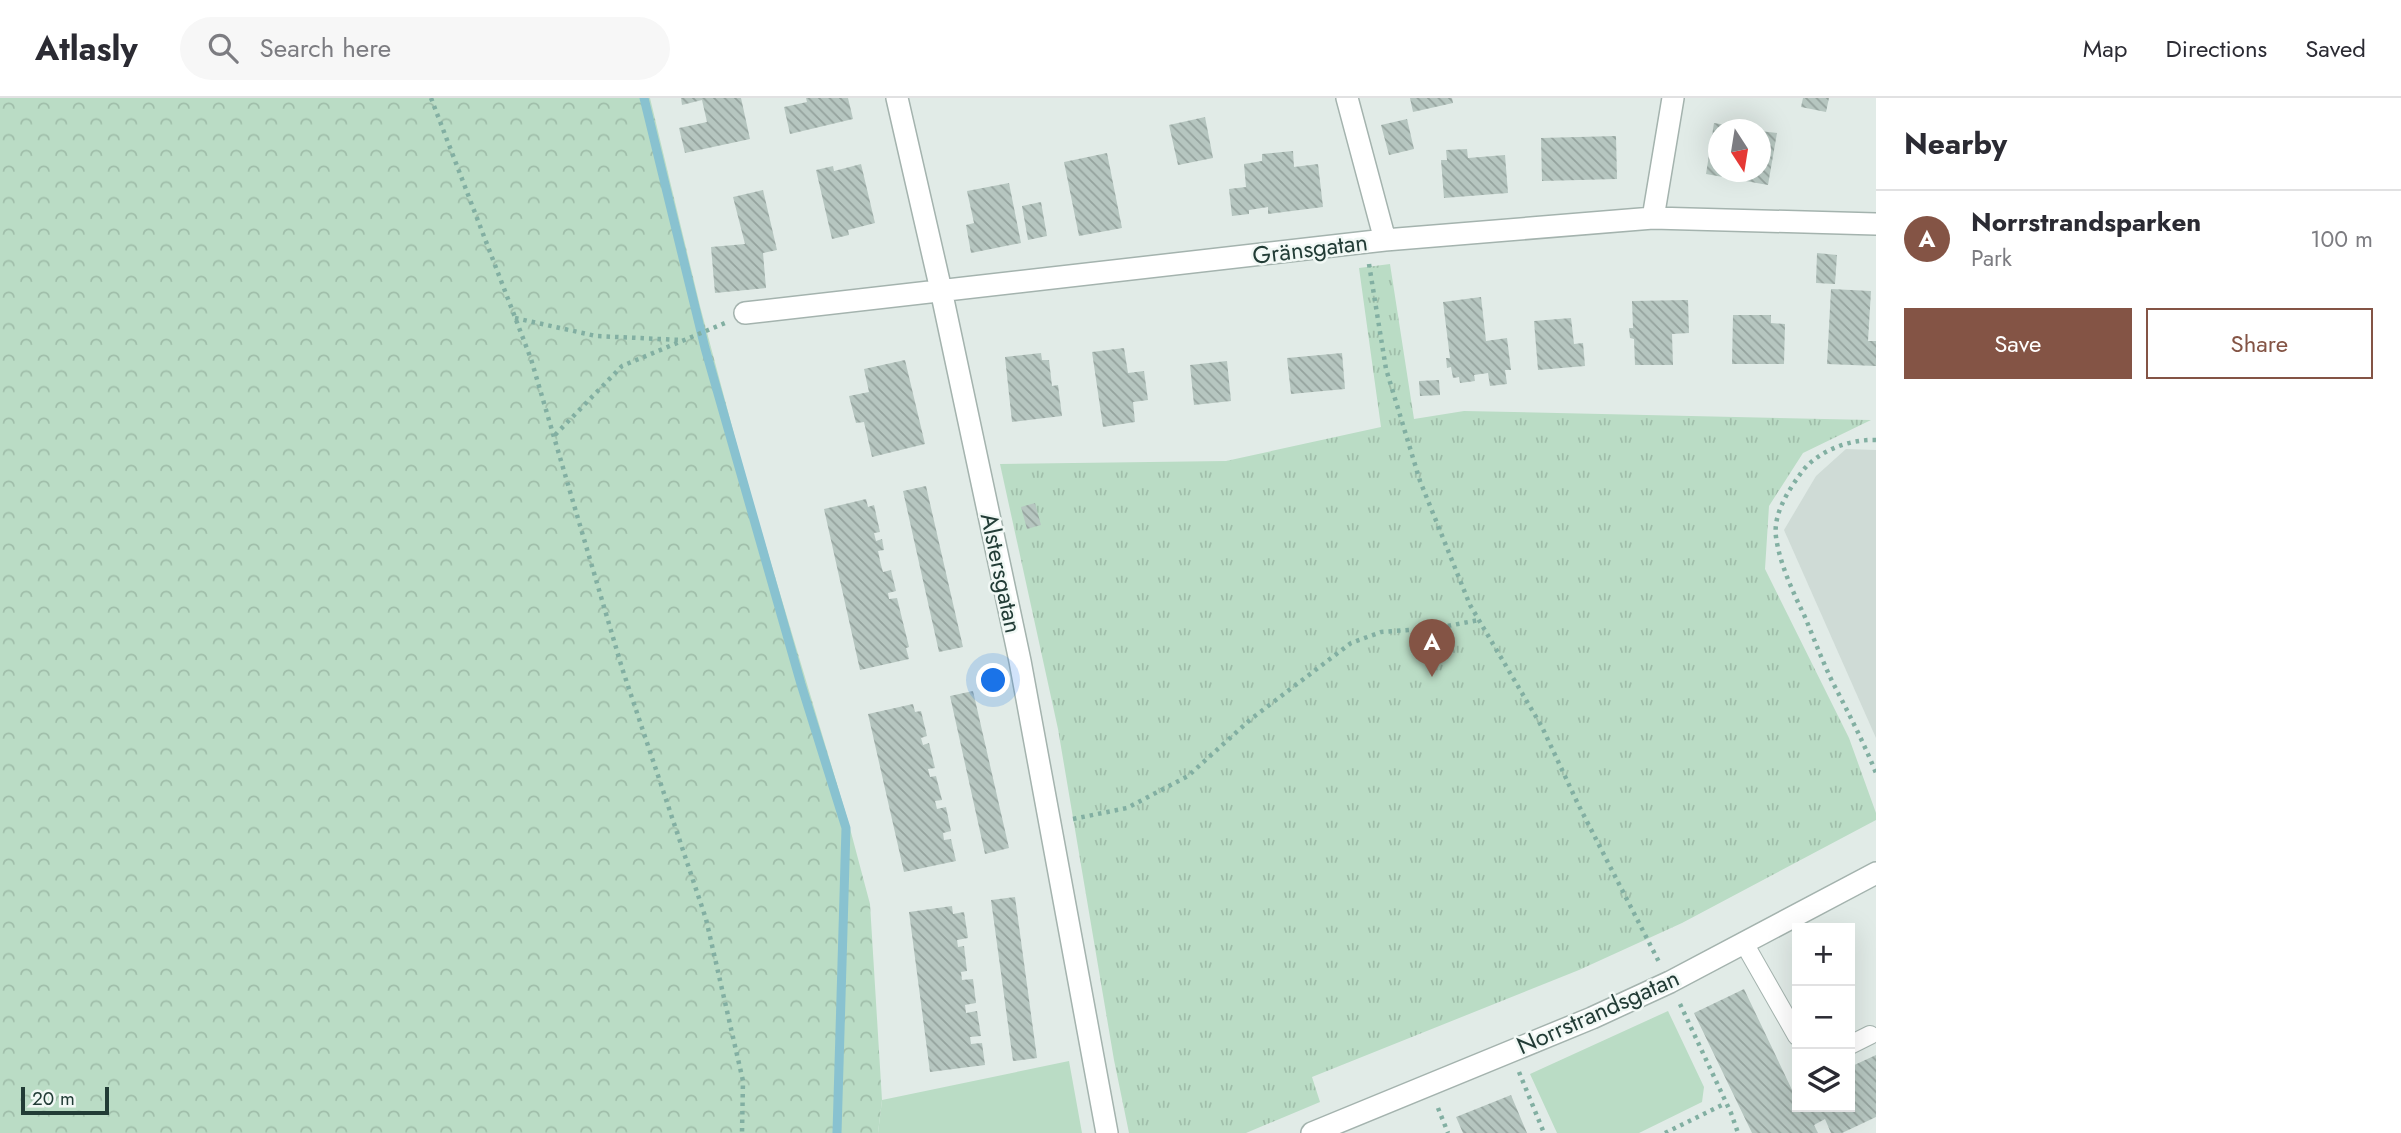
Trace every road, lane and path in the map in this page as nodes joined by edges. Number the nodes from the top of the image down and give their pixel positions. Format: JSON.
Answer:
{"nodes":[{"id":1,"x":431,"y":98,"type":"edge"},
{"id":2,"x":897,"y":98,"type":"edge"},
{"id":3,"x":1347,"y":98,"type":"edge"},
{"id":4,"x":1673,"y":98,"type":"edge"},
{"id":5,"x":1653,"y":218,"type":"junction"},
{"id":6,"x":1876,"y":224,"type":"edge"},
{"id":7,"x":1376,"y":241,"type":"junction"},
{"id":8,"x":941,"y":290,"type":"junction"},
{"id":9,"x":745,"y":313,"type":"dead end"},
{"id":10,"x":515,"y":318,"type":"junction"},
{"id":11,"x":708,"y":330,"type":"dead end"},
{"id":12,"x":685,"y":340,"type":"junction"},
{"id":13,"x":554,"y":436,"type":"junction"},
{"id":14,"x":1876,"y":440,"type":"edge"},
{"id":15,"x":1479,"y":620,"type":"junction"},
{"id":16,"x":1876,"y":773,"type":"edge"},
{"id":17,"x":1050,"y":824,"type":"junction"},
{"id":18,"x":1876,"y":873,"type":"edge"},
{"id":19,"x":1744,"y":943,"type":"junction"},
{"id":20,"x":1670,"y":982,"type":"junction"},
{"id":21,"x":1792,"y":1027,"type":"edge"},
{"id":22,"x":1870,"y":1035,"type":"dead end"},
{"id":23,"x":1855,"y":1042,"type":"edge"},
{"id":24,"x":1511,"y":1051,"type":"junction"},
{"id":25,"x":1726,"y":1103,"type":"junction"},
{"id":26,"x":742,"y":1133,"type":"edge"},
{"id":27,"x":1107,"y":1133,"type":"edge"},
{"id":28,"x":1312,"y":1133,"type":"edge"},
{"id":29,"x":1544,"y":1133,"type":"edge"},
{"id":30,"x":1665,"y":1133,"type":"edge"},
{"id":31,"x":1738,"y":1133,"type":"edge"}],
"edges":[{"from":1,"to":10,"type":"path"},
{"from":2,"to":8,"type":"street","name":"Alstersgatan"},
{"from":3,"to":7,"type":"street"},
{"from":4,"to":5,"type":"street"},
{"from":5,"to":6,"type":"street","name":"Gränsgatan"},
{"from":5,"to":7,"type":"street","name":"Gränsgatan"},
{"from":7,"to":8,"type":"street","name":"Gränsgatan"},
{"from":7,"to":15,"type":"path"},
{"from":8,"to":9,"type":"street","name":"Gränsgatan"},
{"from":8,"to":17,"type":"street","name":"Alstersgatan"},
{"from":10,"to":12,"type":"path"},
{"from":10,"to":13,"type":"path"},
{"from":11,"to":12,"type":"path"},
{"from":12,"to":13,"type":"path"},
{"from":13,"to":26,"type":"path"},
{"from":14,"to":16,"type":"path"},
{"from":15,"to":17,"type":"path"},
{"from":15,"to":20,"type":"path"},
{"from":17,"to":27,"type":"street","name":"Alstersgatan"},
{"from":18,"to":19,"type":"street","name":"Norrstrandsgatan"},
{"from":19,"to":20,"type":"street","name":"Norrstrandsgatan"},
{"from":19,"to":21,"type":"lane"},
{"from":20,"to":24,"type":"street","name":"Norrstrandsgatan"},
{"from":20,"to":25,"type":"path"},
{"from":22,"to":23,"type":"lane"},
{"from":24,"to":28,"type":"street","name":"Norrstrandsgatan"},
{"from":24,"to":29,"type":"path"},
{"from":25,"to":30,"type":"path"},
{"from":25,"to":31,"type":"path"}]}
